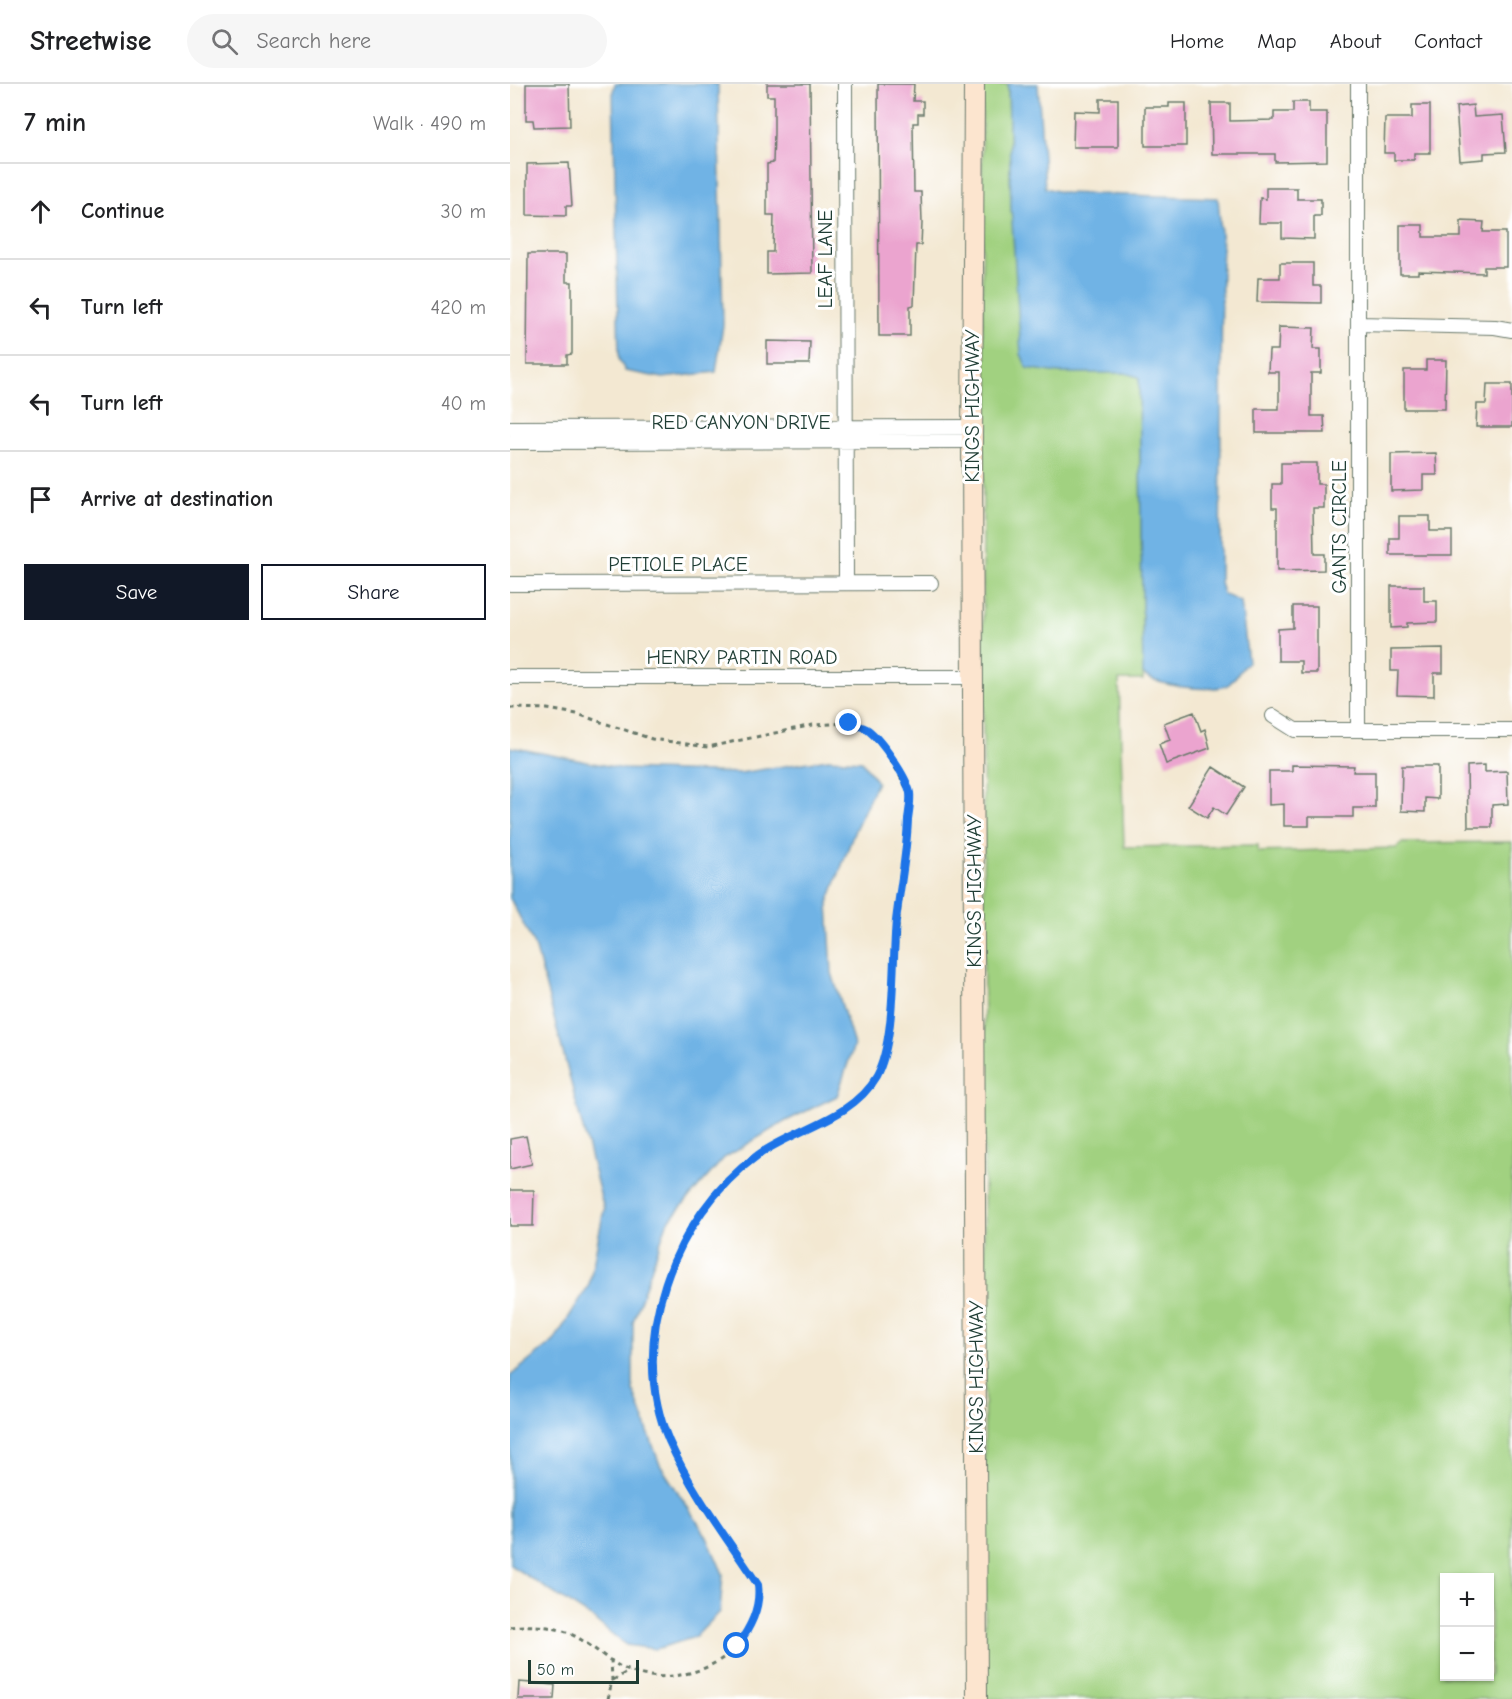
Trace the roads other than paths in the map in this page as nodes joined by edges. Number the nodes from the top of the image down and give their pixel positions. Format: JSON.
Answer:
{"nodes":[{"id":1,"x":845,"y":84,"type":"edge"},
{"id":2,"x":974,"y":84,"type":"edge"},
{"id":3,"x":1358,"y":84,"type":"edge"},
{"id":4,"x":1358,"y":324,"type":"junction"},
{"id":5,"x":1512,"y":330,"type":"edge"},
{"id":6,"x":510,"y":428,"type":"edge"},
{"id":7,"x":844,"y":434,"type":"junction"},
{"id":8,"x":972,"y":434,"type":"junction"},
{"id":9,"x":510,"y":442,"type":"edge"},
{"id":10,"x":846,"y":583,"type":"junction"},
{"id":11,"x":931,"y":583,"type":"dead end"},
{"id":12,"x":510,"y":584,"type":"edge"},
{"id":13,"x":510,"y":676,"type":"edge"},
{"id":14,"x":973,"y":677,"type":"junction"},
{"id":15,"x":1273,"y":716,"type":"dead end"},
{"id":16,"x":1358,"y":730,"type":"junction"},
{"id":17,"x":1512,"y":730,"type":"edge"},
{"id":18,"x":977,"y":1699,"type":"edge"}],
"edges":[{"from":1,"to":7,"type":"street","name":"LEAF LANE"},
{"from":2,"to":8,"type":"street","name":"KINGS HIGHWAY"},
{"from":3,"to":4,"type":"street","name":"GANTS CIRCLE"},
{"from":4,"to":5,"type":"street"},
{"from":4,"to":16,"type":"street","name":"GANTS CIRCLE"},
{"from":6,"to":7,"type":"street","name":"RED CANYON DRIVE"},
{"from":7,"to":8,"type":"street","name":"RED CANYON DRIVE"},
{"from":7,"to":9,"type":"street","name":"RED CANYON DRIVE"},
{"from":7,"to":10,"type":"street"},
{"from":8,"to":14,"type":"street","name":"KINGS HIGHWAY"},
{"from":10,"to":11,"type":"street","name":"PETIOLE PLACE"},
{"from":10,"to":12,"type":"street","name":"PETIOLE PLACE"},
{"from":13,"to":14,"type":"street","name":"HENRY PARTIN ROAD"},
{"from":14,"to":18,"type":"street","name":"KINGS HIGHWAY"},
{"from":15,"to":16,"type":"street"},
{"from":16,"to":17,"type":"street"}]}
